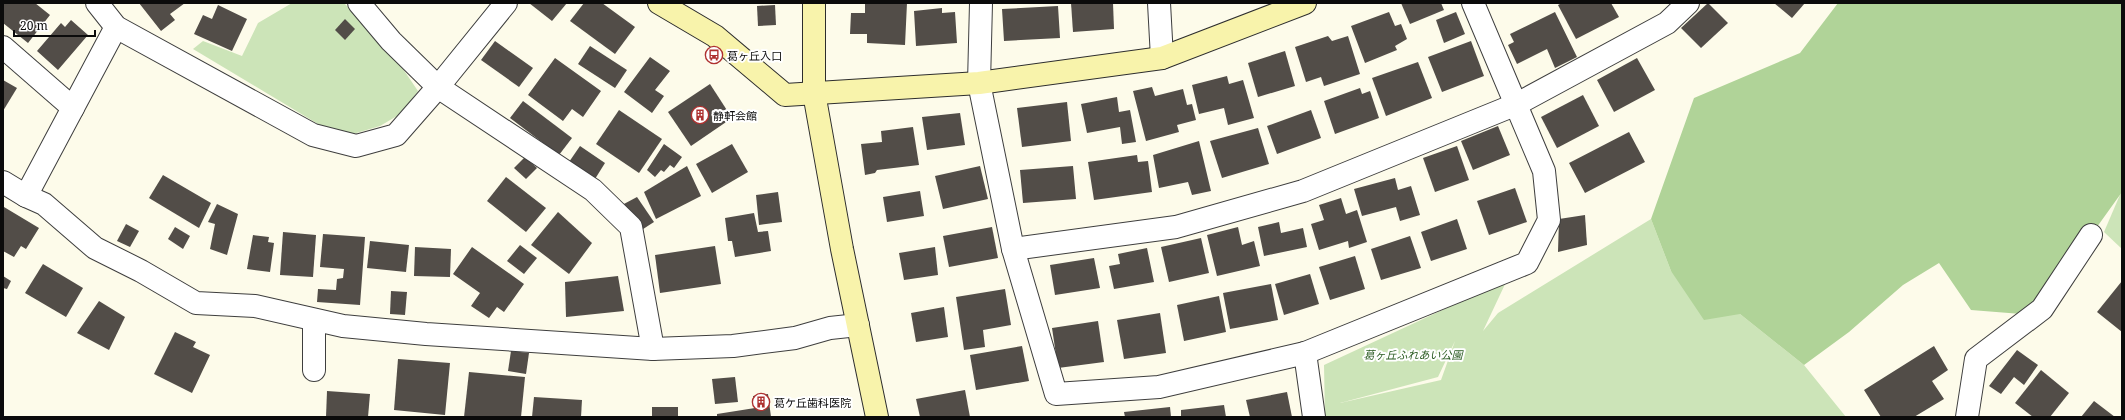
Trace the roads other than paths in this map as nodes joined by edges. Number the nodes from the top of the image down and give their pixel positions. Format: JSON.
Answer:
{"nodes":[{"id":1,"x":97,"y":3,"type":"edge"},
{"id":2,"x":359,"y":3,"type":"edge"},
{"id":3,"x":506,"y":3,"type":"edge"},
{"id":4,"x":659,"y":3,"type":"edge"},
{"id":5,"x":814,"y":3,"type":"edge"},
{"id":6,"x":981,"y":3,"type":"edge"},
{"id":7,"x":1159,"y":3,"type":"edge"},
{"id":8,"x":1305,"y":3,"type":"edge"},
{"id":9,"x":1473,"y":3,"type":"edge"},
{"id":10,"x":1688,"y":3,"type":"edge"},
{"id":11,"x":116,"y":27,"type":"junction"},
{"id":12,"x":3,"y":47,"type":"edge"},
{"id":13,"x":1162,"y":58,"type":"junction"},
{"id":14,"x":979,"y":83,"type":"junction"},
{"id":15,"x":438,"y":87,"type":"junction"},
{"id":16,"x":814,"y":93,"type":"junction"},
{"id":17,"x":1516,"y":104,"type":"junction"},
{"id":18,"x":73,"y":108,"type":"junction"},
{"id":19,"x":3,"y":182,"type":"edge"},
{"id":20,"x":26,"y":196,"type":"junction"},
{"id":21,"x":2090,"y":235,"type":"dead end"},
{"id":22,"x":1013,"y":249,"type":"junction"},
{"id":23,"x":314,"y":320,"type":"junction"},
{"id":24,"x":858,"y":325,"type":"junction"},
{"id":25,"x":653,"y":349,"type":"junction"},
{"id":26,"x":1305,"y":353,"type":"junction"},
{"id":27,"x":314,"y":370,"type":"dead end"},
{"id":28,"x":877,"y":417,"type":"edge"},
{"id":29,"x":1314,"y":417,"type":"edge"},
{"id":30,"x":1967,"y":417,"type":"edge"}],
"edges":[{"from":1,"to":11,"type":"street"},
{"from":2,"to":15,"type":"street"},
{"from":3,"to":15,"type":"street"},
{"from":4,"to":16,"type":"street"},
{"from":5,"to":16,"type":"street"},
{"from":6,"to":14,"type":"street"},
{"from":7,"to":13,"type":"street"},
{"from":8,"to":13,"type":"street"},
{"from":9,"to":17,"type":"street"},
{"from":10,"to":17,"type":"street"},
{"from":11,"to":15,"type":"street"},
{"from":11,"to":18,"type":"street"},
{"from":12,"to":18,"type":"street"},
{"from":13,"to":14,"type":"street"},
{"from":14,"to":16,"type":"street"},
{"from":14,"to":22,"type":"street"},
{"from":15,"to":25,"type":"street"},
{"from":16,"to":24,"type":"street"},
{"from":17,"to":22,"type":"street"},
{"from":17,"to":26,"type":"street"},
{"from":18,"to":20,"type":"street"},
{"from":19,"to":20,"type":"street"},
{"from":20,"to":23,"type":"street"},
{"from":21,"to":30,"type":"street"},
{"from":22,"to":26,"type":"street"},
{"from":23,"to":25,"type":"street"},
{"from":23,"to":27,"type":"street"},
{"from":24,"to":25,"type":"street"},
{"from":24,"to":28,"type":"street"},
{"from":26,"to":29,"type":"street"}]}
